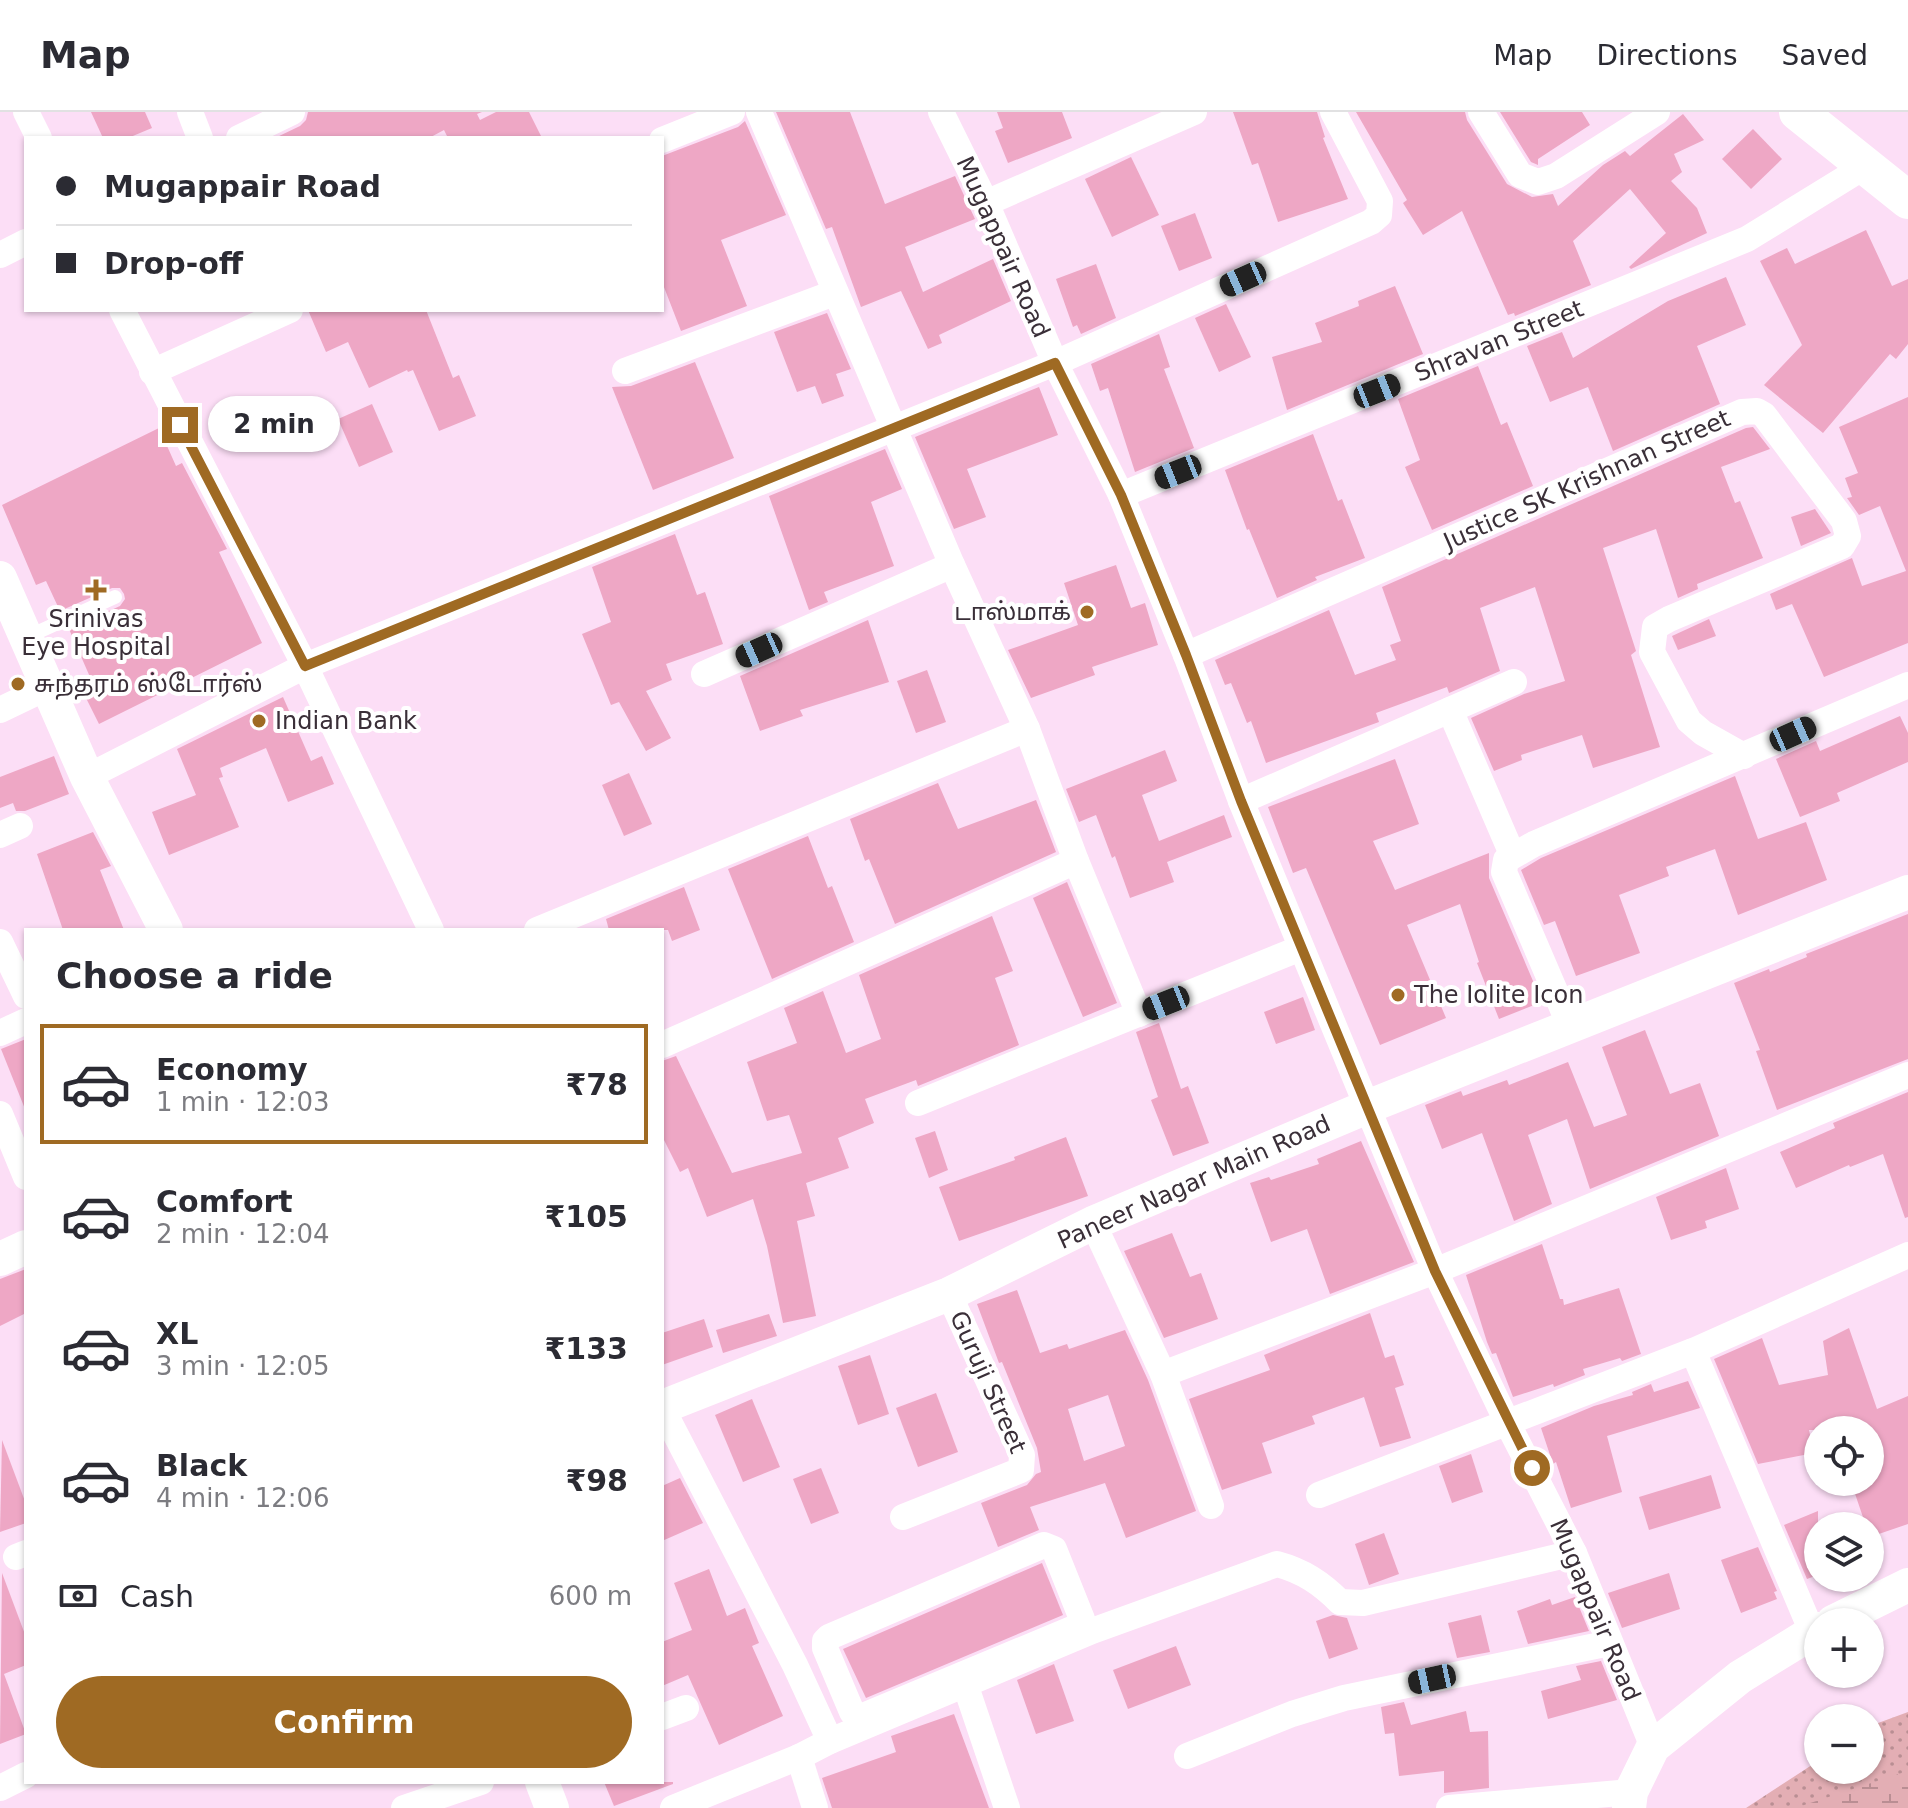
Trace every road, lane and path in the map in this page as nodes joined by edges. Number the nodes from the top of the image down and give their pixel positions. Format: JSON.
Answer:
{"nodes":[{"id":1,"x":26,"y":112,"type":"edge"},
{"id":2,"x":190,"y":112,"type":"edge"},
{"id":3,"x":292,"y":112,"type":"edge"},
{"id":4,"x":732,"y":112,"type":"edge"},
{"id":5,"x":759,"y":112,"type":"edge"},
{"id":6,"x":941,"y":112,"type":"edge"},
{"id":7,"x":1194,"y":112,"type":"edge"},
{"id":8,"x":1333,"y":112,"type":"edge"},
{"id":9,"x":1481,"y":112,"type":"edge"},
{"id":10,"x":1657,"y":112,"type":"edge"},
{"id":11,"x":1798,"y":112,"type":"edge"},
{"id":12,"x":38,"y":136,"type":"edge"},
{"id":13,"x":199,"y":136,"type":"edge"},
{"id":14,"x":243,"y":136,"type":"edge"},
{"id":15,"x":664,"y":139,"type":"edge"},
{"id":16,"x":1867,"y":165,"type":"junction"},
{"id":17,"x":1908,"y":200,"type":"edge"},
{"id":18,"x":986,"y":203,"type":"junction"},
{"id":19,"x":24,"y":243,"type":"edge"},
{"id":20,"x":0,"y":255,"type":"edge"},
{"id":21,"x":834,"y":293,"type":"junction"},
{"id":22,"x":123,"y":312,"type":"edge"},
{"id":23,"x":286,"y":312,"type":"edge"},
{"id":24,"x":1055,"y":363,"type":"junction"},
{"id":25,"x":625,"y":371,"type":"dead end"},
{"id":26,"x":152,"y":372,"type":"junction"},
{"id":27,"x":894,"y":427,"type":"junction"},
{"id":28,"x":1121,"y":495,"type":"junction"},
{"id":29,"x":952,"y":565,"type":"junction"},
{"id":30,"x":0,"y":578,"type":"edge"},
{"id":31,"x":115,"y":597,"type":"dead end"},
{"id":32,"x":27,"y":637,"type":"junction"},
{"id":33,"x":1186,"y":655,"type":"junction"},
{"id":34,"x":305,"y":666,"type":"junction"},
{"id":35,"x":704,"y":674,"type":"dead end"},
{"id":36,"x":1514,"y":682,"type":"dead end"},
{"id":37,"x":1908,"y":684,"type":"edge"},
{"id":38,"x":50,"y":686,"type":"junction"},
{"id":39,"x":0,"y":710,"type":"edge"},
{"id":40,"x":1450,"y":710,"type":"junction"},
{"id":41,"x":1027,"y":729,"type":"junction"},
{"id":42,"x":1744,"y":756,"type":"junction"},
{"id":43,"x":87,"y":777,"type":"junction"},
{"id":44,"x":1241,"y":801,"type":"junction"},
{"id":45,"x":1512,"y":854,"type":"junction"},
{"id":46,"x":1076,"y":861,"type":"junction"},
{"id":47,"x":1908,"y":892,"type":"edge"},
{"id":48,"x":165,"y":928,"type":"edge"},
{"id":49,"x":430,"y":928,"type":"edge"},
{"id":50,"x":542,"y":928,"type":"edge"},
{"id":51,"x":1301,"y":948,"type":"junction"},
{"id":52,"x":2,"y":949,"type":"edge"},
{"id":53,"x":24,"y":992,"type":"edge"},
{"id":54,"x":1139,"y":1014,"type":"junction"},
{"id":55,"x":24,"y":1022,"type":"edge"},
{"id":56,"x":1570,"y":1026,"type":"junction"},
{"id":57,"x":0,"y":1033,"type":"edge"},
{"id":58,"x":664,"y":1044,"type":"edge"},
{"id":59,"x":1908,"y":1075,"type":"edge"},
{"id":60,"x":918,"y":1103,"type":"dead end"},
{"id":61,"x":1367,"y":1107,"type":"junction"},
{"id":62,"x":0,"y":1114,"type":"edge"},
{"id":63,"x":24,"y":1172,"type":"edge"},
{"id":64,"x":1093,"y":1223,"type":"junction"},
{"id":65,"x":24,"y":1248,"type":"edge"},
{"id":66,"x":1908,"y":1255,"type":"edge"},
{"id":67,"x":0,"y":1259,"type":"edge"},
{"id":68,"x":1435,"y":1271,"type":"junction"},
{"id":69,"x":949,"y":1294,"type":"junction"},
{"id":70,"x":1693,"y":1351,"type":"junction"},
{"id":71,"x":1163,"y":1374,"type":"junction"},
{"id":72,"x":664,"y":1407,"type":"edge"},
{"id":73,"x":664,"y":1412,"type":"edge"},
{"id":74,"x":1508,"y":1424,"type":"junction"},
{"id":75,"x":1319,"y":1495,"type":"dead end"},
{"id":76,"x":1211,"y":1506,"type":"dead end"},
{"id":77,"x":903,"y":1517,"type":"dead end"},
{"id":78,"x":1574,"y":1553,"type":"junction"},
{"id":79,"x":1908,"y":1585,"type":"edge"},
{"id":80,"x":1812,"y":1608,"type":"edge"},
{"id":81,"x":1861,"y":1608,"type":"edge"},
{"id":82,"x":1804,"y":1638,"type":"edge"},
{"id":83,"x":1610,"y":1643,"type":"junction"},
{"id":84,"x":836,"y":1674,"type":"junction"},
{"id":85,"x":963,"y":1679,"type":"junction"},
{"id":86,"x":805,"y":1686,"type":"junction"},
{"id":87,"x":830,"y":1741,"type":"junction"},
{"id":88,"x":1653,"y":1747,"type":"junction"},
{"id":89,"x":1187,"y":1756,"type":"dead end"},
{"id":90,"x":799,"y":1757,"type":"junction"},
{"id":91,"x":24,"y":1776,"type":"edge"},
{"id":92,"x":475,"y":1784,"type":"edge"},
{"id":93,"x":543,"y":1784,"type":"edge"},
{"id":94,"x":0,"y":1788,"type":"edge"},
{"id":95,"x":1630,"y":1800,"type":"edge"},
{"id":96,"x":690,"y":1805,"type":"edge"},
{"id":97,"x":404,"y":1808,"type":"edge"},
{"id":98,"x":552,"y":1808,"type":"edge"},
{"id":99,"x":815,"y":1808,"type":"edge"},
{"id":100,"x":1007,"y":1808,"type":"edge"},
{"id":101,"x":1449,"y":1808,"type":"edge"}],
"edges":[{"from":1,"to":12,"type":"street"},
{"from":2,"to":13,"type":"street"},
{"from":3,"to":14,"type":"street"},
{"from":4,"to":15,"type":"street"},
{"from":5,"to":21,"type":"street"},
{"from":6,"to":18,"type":"street","name":"Mugappair Road"},
{"from":7,"to":18,"type":"street"},
{"from":8,"to":24,"type":"street"},
{"from":9,"to":10,"type":"street"},
{"from":11,"to":16,"type":"main road"},
{"from":16,"to":17,"type":"main road"},
{"from":16,"to":28,"type":"street","name":"Shravan Street"},
{"from":18,"to":24,"type":"street","name":"Mugappair Road"},
{"from":19,"to":20,"type":"street"},
{"from":21,"to":25,"type":"street"},
{"from":21,"to":27,"type":"street"},
{"from":22,"to":26,"type":"street"},
{"from":23,"to":26,"type":"street"},
{"from":24,"to":27,"type":"street"},
{"from":24,"to":28,"type":"street","name":"Mugappair Road"},
{"from":26,"to":34,"type":"street"},
{"from":27,"to":29,"type":"street"},
{"from":27,"to":34,"type":"street"},
{"from":28,"to":33,"type":"street","name":"Mugappair Road"},
{"from":29,"to":35,"type":"street"},
{"from":29,"to":41,"type":"street"},
{"from":30,"to":32,"type":"street"},
{"from":31,"to":32,"type":"lane"},
{"from":32,"to":38,"type":"street"},
{"from":33,"to":42,"type":"street","name":"Justice SK Krishnan Street"},
{"from":33,"to":44,"type":"street","name":"Mugappair Road"},
{"from":34,"to":43,"type":"street"},
{"from":34,"to":49,"type":"street"},
{"from":36,"to":40,"type":"street"},
{"from":37,"to":42,"type":"street"},
{"from":38,"to":39,"type":"street"},
{"from":38,"to":43,"type":"street"},
{"from":40,"to":44,"type":"street"},
{"from":40,"to":45,"type":"street"},
{"from":41,"to":46,"type":"street"},
{"from":41,"to":50,"type":"street"},
{"from":42,"to":45,"type":"street"},
{"from":43,"to":48,"type":"street"},
{"from":44,"to":51,"type":"street","name":"Mugappair Road"},
{"from":45,"to":56,"type":"street"},
{"from":46,"to":54,"type":"street"},
{"from":46,"to":58,"type":"street"},
{"from":47,"to":56,"type":"street","name":"Paneer Nagar Main Road"},
{"from":51,"to":54,"type":"street"},
{"from":51,"to":61,"type":"street","name":"Mugappair Road"},
{"from":52,"to":53,"type":"street"},
{"from":54,"to":60,"type":"street"},
{"from":55,"to":57,"type":"street"},
{"from":56,"to":61,"type":"street","name":"Paneer Nagar Main Road"},
{"from":59,"to":68,"type":"street"},
{"from":61,"to":64,"type":"street","name":"Paneer Nagar Main Road"},
{"from":61,"to":68,"type":"street","name":"Mugappair Road"},
{"from":62,"to":63,"type":"street"},
{"from":64,"to":69,"type":"street","name":"Paneer Nagar Main Road"},
{"from":64,"to":71,"type":"street"},
{"from":65,"to":67,"type":"street"},
{"from":66,"to":70,"type":"street"},
{"from":68,"to":71,"type":"street"},
{"from":68,"to":74,"type":"street","name":"Mugappair Road"},
{"from":69,"to":72,"type":"street","name":"Paneer Nagar Main Road"},
{"from":69,"to":77,"type":"street","name":"Guruji Street"},
{"from":70,"to":74,"type":"street"},
{"from":70,"to":80,"type":"street"},
{"from":71,"to":76,"type":"street"},
{"from":73,"to":86,"type":"street"},
{"from":74,"to":75,"type":"street"},
{"from":74,"to":78,"type":"street","name":"Mugappair Road"},
{"from":78,"to":83,"type":"street","name":"Mugappair Road"},
{"from":78,"to":85,"type":"street"},
{"from":79,"to":81,"type":"street"},
{"from":82,"to":88,"type":"street"},
{"from":83,"to":88,"type":"street","name":"Mugappair Road"},
{"from":83,"to":89,"type":"street"},
{"from":84,"to":85,"type":"street"},
{"from":84,"to":85,"type":"street"},
{"from":84,"to":86,"type":"street"},
{"from":85,"to":87,"type":"street"},
{"from":85,"to":100,"type":"street"},
{"from":86,"to":87,"type":"street"},
{"from":87,"to":90,"type":"street"},
{"from":88,"to":95,"type":"street"},
{"from":90,"to":96,"type":"street"},
{"from":90,"to":99,"type":"street"},
{"from":91,"to":94,"type":"street"},
{"from":92,"to":97,"type":"street"},
{"from":93,"to":98,"type":"street"},
{"from":95,"to":101,"type":"street"}]}
